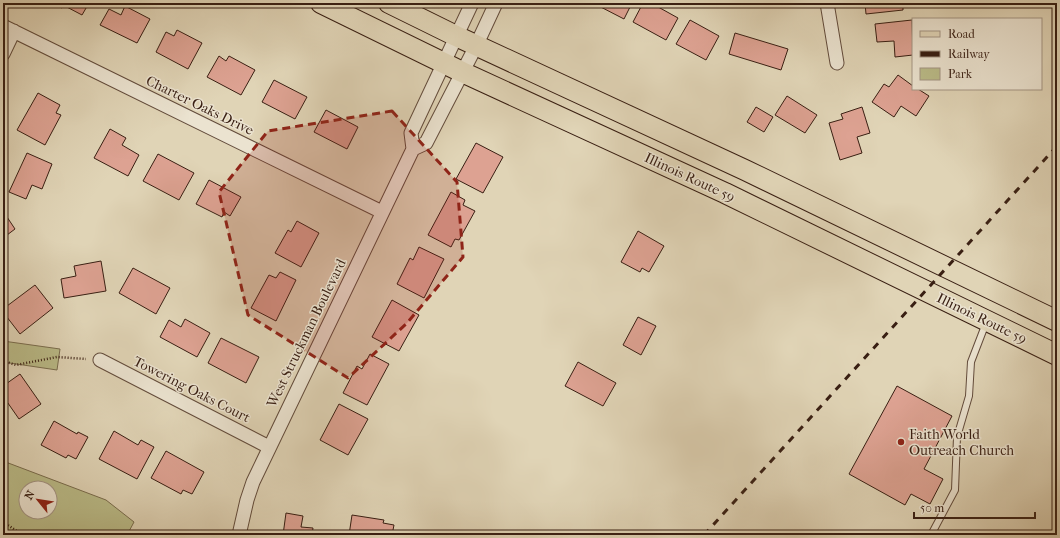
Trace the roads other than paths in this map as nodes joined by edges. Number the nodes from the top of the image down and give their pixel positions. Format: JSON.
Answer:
{"nodes":[{"id":1,"x":321,"y":3,"type":"edge"},
{"id":2,"x":389,"y":3,"type":"edge"},
{"id":3,"x":472,"y":3,"type":"edge"},
{"id":4,"x":496,"y":3,"type":"edge"},
{"id":5,"x":828,"y":3,"type":"edge"},
{"id":6,"x":9,"y":28,"type":"edge"},
{"id":7,"x":456,"y":36,"type":"junction"},
{"id":8,"x":476,"y":46,"type":"junction"},
{"id":9,"x":3,"y":54,"type":"edge"},
{"id":10,"x":444,"y":63,"type":"junction"},
{"id":11,"x":837,"y":63,"type":"dead end"},
{"id":12,"x":462,"y":72,"type":"junction"},
{"id":13,"x":413,"y":149,"type":"junction"},
{"id":14,"x":382,"y":212,"type":"junction"},
{"id":15,"x":987,"y":321,"type":"junction"},
{"id":16,"x":1057,"y":321,"type":"edge"},
{"id":17,"x":1057,"y":355,"type":"edge"},
{"id":18,"x":100,"y":360,"type":"road end"},
{"id":19,"x":269,"y":447,"type":"junction"},
{"id":20,"x":239,"y":535,"type":"edge"},
{"id":21,"x":931,"y":535,"type":"edge"}],
"edges":[{"from":1,"to":10,"type":"main road","name":"Illinois Route 59"},
{"from":2,"to":7,"type":"main road","name":"Illinois Route 59"},
{"from":3,"to":7,"type":"street","name":"West Struckman Boulevard"},
{"from":4,"to":8,"type":"street","name":"West Struckman Boulevard"},
{"from":5,"to":11,"type":"street"},
{"from":6,"to":9,"type":"street"},
{"from":6,"to":14,"type":"street","name":"Charter Oaks Drive"},
{"from":7,"to":8,"type":"main road","name":"Illinois Route 59"},
{"from":7,"to":10,"type":"street","name":"West Struckman Boulevard"},
{"from":8,"to":12,"type":"street","name":"West Struckman Boulevard"},
{"from":8,"to":16,"type":"main road","name":"Illinois Route 59"},
{"from":10,"to":12,"type":"main road","name":"Illinois Route 59"},
{"from":10,"to":13,"type":"street","name":"West Struckman Boulevard"},
{"from":12,"to":13,"type":"street","name":"West Struckman Boulevard"},
{"from":12,"to":15,"type":"main road","name":"Illinois Route 59"},
{"from":13,"to":14,"type":"street","name":"West Struckman Boulevard"},
{"from":14,"to":19,"type":"street","name":"West Struckman Boulevard"},
{"from":15,"to":17,"type":"main road","name":"Illinois Route 59"},
{"from":15,"to":21,"type":"lane"},
{"from":18,"to":19,"type":"street","name":"Towering Oaks Court"},
{"from":19,"to":20,"type":"street","name":"West Struckman Boulevard"}]}
